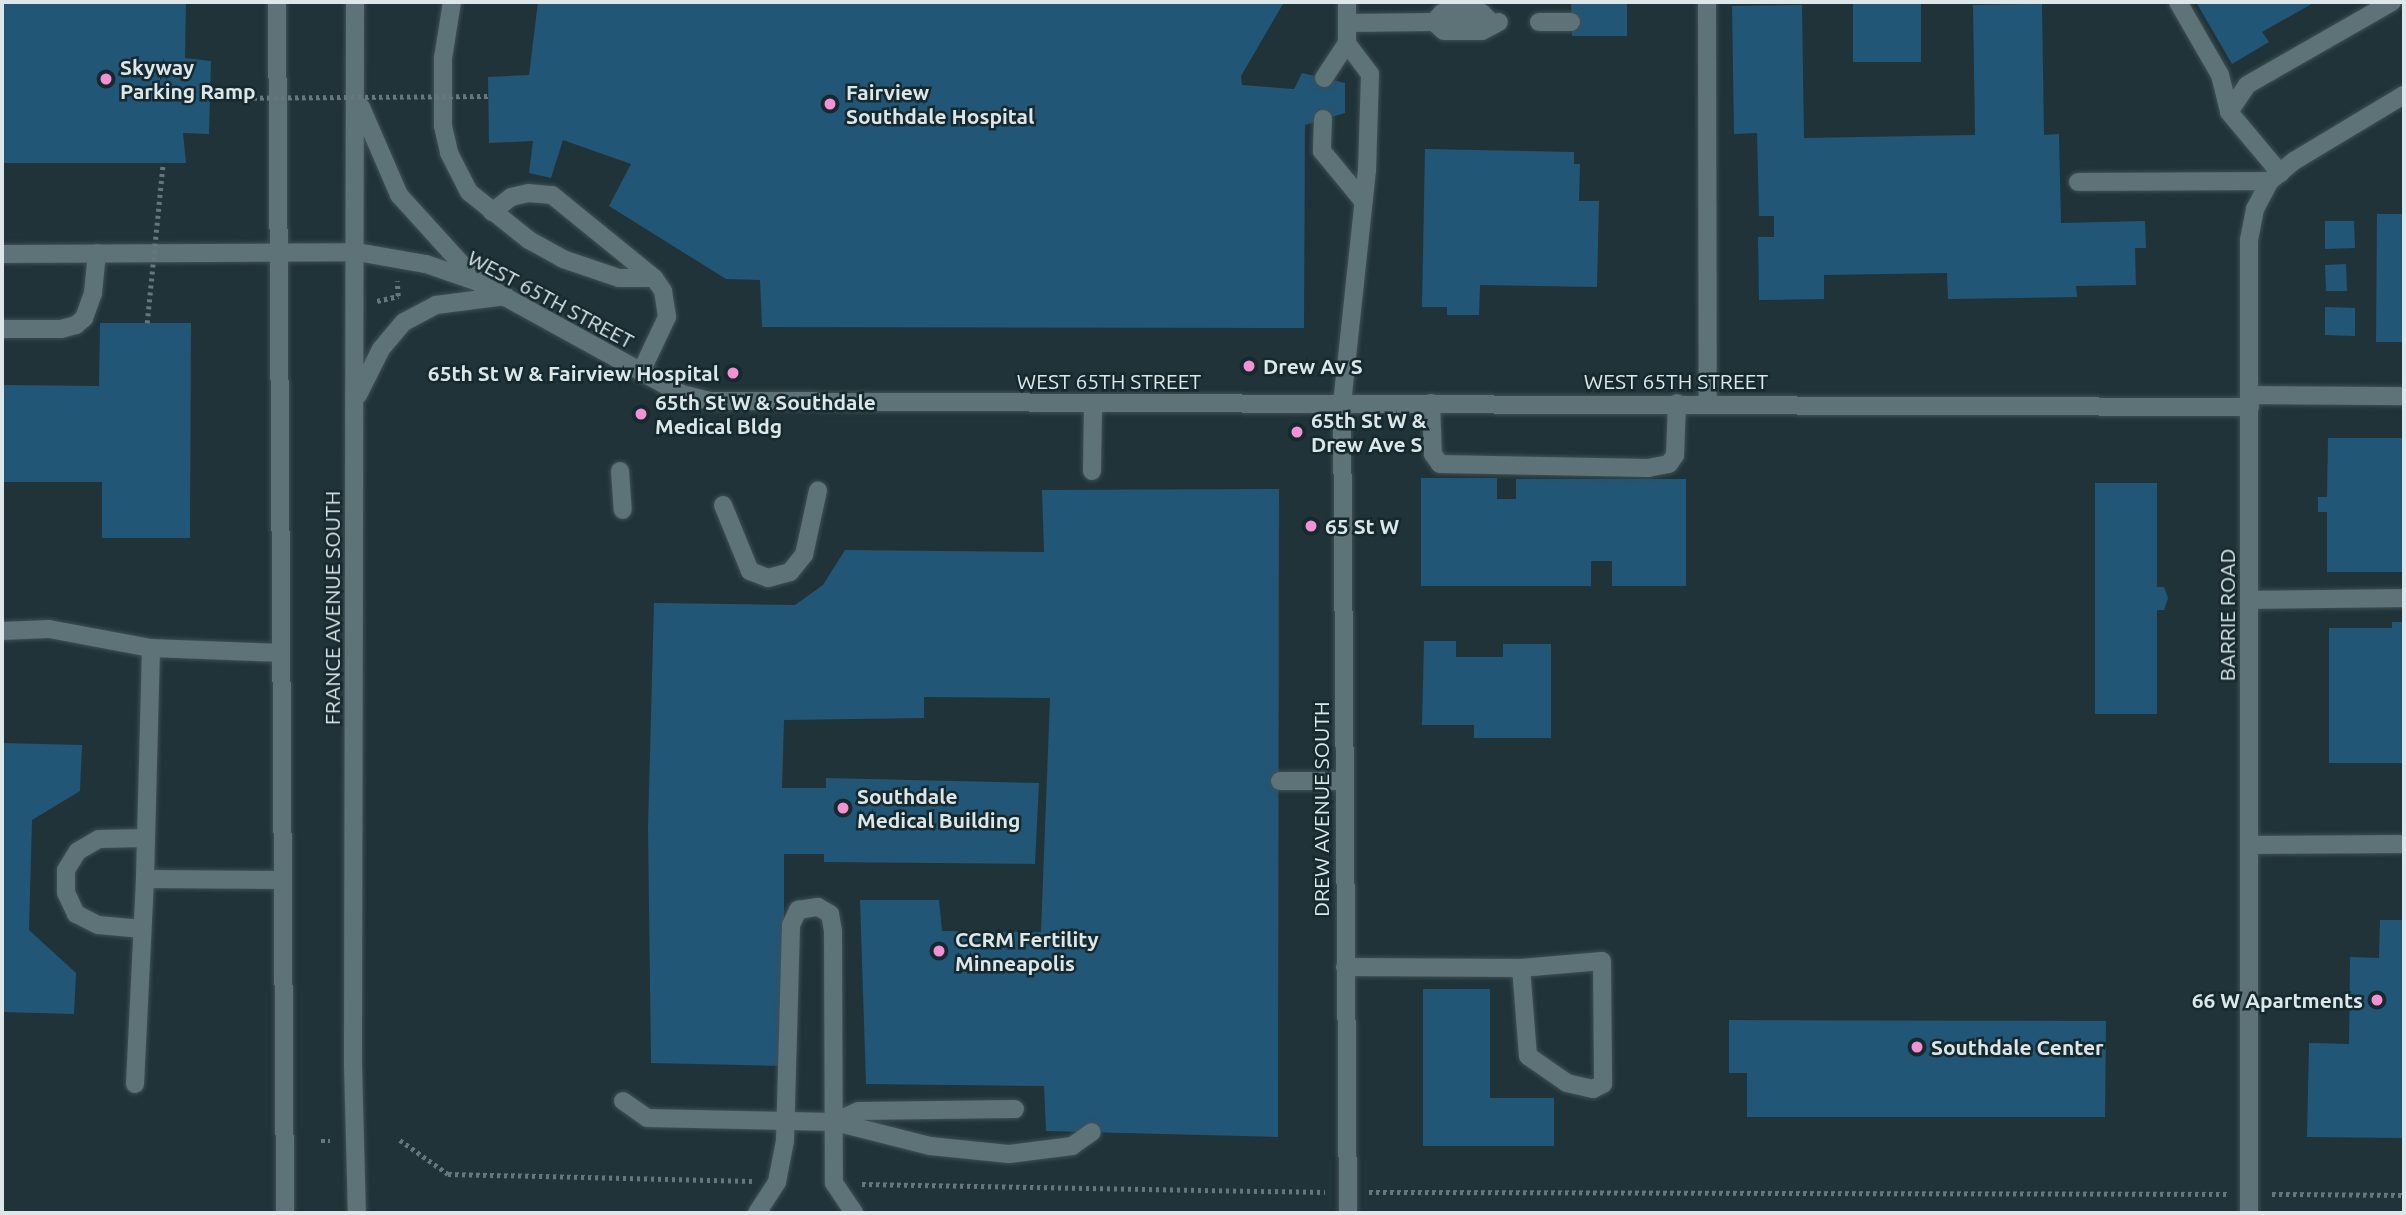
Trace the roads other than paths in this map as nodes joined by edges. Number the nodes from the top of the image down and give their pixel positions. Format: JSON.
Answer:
{"nodes":[{"id":1,"x":277,"y":2,"type":"edge"},
{"id":2,"x":355,"y":2,"type":"edge"},
{"id":3,"x":452,"y":2,"type":"edge"},
{"id":4,"x":1348,"y":2,"type":"edge"},
{"id":5,"x":1707,"y":2,"type":"edge"},
{"id":6,"x":2178,"y":2,"type":"edge"},
{"id":7,"x":2392,"y":2,"type":"edge"},
{"id":8,"x":1495,"y":22,"type":"dead end"},
{"id":9,"x":1539,"y":22,"type":"dead end"},
{"id":10,"x":1571,"y":22,"type":"dead end"},
{"id":11,"x":1347,"y":23,"type":"junction"},
{"id":12,"x":1347,"y":43,"type":"junction"},
{"id":13,"x":1324,"y":79,"type":"dead end"},
{"id":14,"x":356,"y":93,"type":"junction"},
{"id":15,"x":2404,"y":95,"type":"edge"},
{"id":16,"x":2229,"y":112,"type":"junction"},
{"id":17,"x":1323,"y":119,"type":"dead end"},
{"id":18,"x":2275,"y":177,"type":"junction"},
{"id":19,"x":2078,"y":182,"type":"dead end"},
{"id":20,"x":1363,"y":201,"type":"junction"},
{"id":21,"x":492,"y":212,"type":"junction"},
{"id":22,"x":277,"y":252,"type":"junction"},
{"id":23,"x":357,"y":252,"type":"junction"},
{"id":24,"x":97,"y":253,"type":"junction"},
{"id":25,"x":2,"y":254,"type":"edge"},
{"id":26,"x":654,"y":278,"type":"junction"},
{"id":27,"x":478,"y":282,"type":"junction"},
{"id":28,"x":505,"y":296,"type":"junction"},
{"id":29,"x":2,"y":329,"type":"edge"},
{"id":30,"x":641,"y":372,"type":"junction"},
{"id":31,"x":2404,"y":396,"type":"edge"},
{"id":32,"x":356,"y":398,"type":"junction"},
{"id":33,"x":2249,"y":401,"type":"junction"},
{"id":34,"x":1431,"y":403,"type":"junction"},
{"id":35,"x":1677,"y":403,"type":"junction"},
{"id":36,"x":1709,"y":403,"type":"junction"},
{"id":37,"x":1093,"y":404,"type":"junction"},
{"id":38,"x":1342,"y":404,"type":"junction"},
{"id":39,"x":620,"y":471,"type":"dead end"},
{"id":40,"x":1092,"y":471,"type":"dead end"},
{"id":41,"x":818,"y":491,"type":"dead end"},
{"id":42,"x":723,"y":505,"type":"dead end"},
{"id":43,"x":623,"y":510,"type":"dead end"},
{"id":44,"x":2404,"y":598,"type":"edge"},
{"id":45,"x":2249,"y":600,"type":"junction"},
{"id":46,"x":2,"y":631,"type":"edge"},
{"id":47,"x":151,"y":648,"type":"junction"},
{"id":48,"x":281,"y":653,"type":"junction"},
{"id":49,"x":1280,"y":781,"type":"dead end"},
{"id":50,"x":1343,"y":781,"type":"junction"},
{"id":51,"x":146,"y":838,"type":"junction"},
{"id":52,"x":2401,"y":844,"type":"dead end"},
{"id":53,"x":2249,"y":845,"type":"junction"},
{"id":54,"x":145,"y":879,"type":"junction"},
{"id":55,"x":283,"y":880,"type":"junction"},
{"id":56,"x":142,"y":929,"type":"junction"},
{"id":57,"x":1345,"y":967,"type":"junction"},
{"id":58,"x":1521,"y":968,"type":"junction"},
{"id":59,"x":135,"y":1084,"type":"dead end"},
{"id":60,"x":623,"y":1101,"type":"dead end"},
{"id":61,"x":1014,"y":1109,"type":"dead end"},
{"id":62,"x":788,"y":1121,"type":"junction"},
{"id":63,"x":835,"y":1122,"type":"junction"},
{"id":64,"x":1092,"y":1132,"type":"dead end"},
{"id":65,"x":285,"y":1213,"type":"edge"},
{"id":66,"x":357,"y":1213,"type":"edge"},
{"id":67,"x":757,"y":1213,"type":"edge"},
{"id":68,"x":854,"y":1213,"type":"edge"},
{"id":69,"x":1348,"y":1213,"type":"edge"},
{"id":70,"x":2249,"y":1213,"type":"edge"}],
"edges":[{"from":1,"to":22,"type":"street"},
{"from":2,"to":14,"type":"street","name":"FRANCE AVENUE SOUTH"},
{"from":3,"to":21,"type":"street"},
{"from":4,"to":11,"type":"street"},
{"from":5,"to":36,"type":"street"},
{"from":6,"to":16,"type":"street"},
{"from":7,"to":16,"type":"street"},
{"from":8,"to":11,"type":"street"},
{"from":9,"to":10,"type":"street"},
{"from":11,"to":12,"type":"street"},
{"from":12,"to":13,"type":"street"},
{"from":12,"to":20,"type":"street","name":"DREW AVENUE SOUTH"},
{"from":14,"to":23,"type":"street","name":"FRANCE AVENUE SOUTH"},
{"from":14,"to":27,"type":"street"},
{"from":15,"to":18,"type":"street"},
{"from":16,"to":18,"type":"street"},
{"from":17,"to":20,"type":"street"},
{"from":18,"to":19,"type":"street"},
{"from":18,"to":33,"type":"street","name":"BARRIE ROAD"},
{"from":20,"to":38,"type":"street","name":"DREW AVENUE SOUTH"},
{"from":21,"to":26,"type":"street"},
{"from":21,"to":26,"type":"street"},
{"from":22,"to":23,"type":"street","name":"WEST 65TH STREET"},
{"from":22,"to":24,"type":"street","name":"WEST 65TH STREET"},
{"from":22,"to":48,"type":"street"},
{"from":23,"to":27,"type":"street","name":"WEST 65TH STREET"},
{"from":23,"to":32,"type":"street","name":"FRANCE AVENUE SOUTH"},
{"from":24,"to":25,"type":"street","name":"WEST 65TH STREET"},
{"from":24,"to":29,"type":"street"},
{"from":26,"to":30,"type":"street"},
{"from":27,"to":28,"type":"street","name":"WEST 65TH STREET"},
{"from":28,"to":30,"type":"street","name":"WEST 65TH STREET"},
{"from":28,"to":32,"type":"street"},
{"from":30,"to":37,"type":"street","name":"WEST 65TH STREET"},
{"from":31,"to":33,"type":"street","name":"WEST 65TH STREET"},
{"from":32,"to":66,"type":"street","name":"FRANCE AVENUE SOUTH"},
{"from":33,"to":36,"type":"street","name":"WEST 65TH STREET"},
{"from":33,"to":45,"type":"street","name":"BARRIE ROAD"},
{"from":34,"to":35,"type":"street","name":"WEST 65TH STREET"},
{"from":34,"to":35,"type":"street"},
{"from":34,"to":38,"type":"street","name":"WEST 65TH STREET"},
{"from":35,"to":36,"type":"street","name":"WEST 65TH STREET"},
{"from":37,"to":38,"type":"street","name":"WEST 65TH STREET"},
{"from":37,"to":40,"type":"street"},
{"from":38,"to":50,"type":"street","name":"DREW AVENUE SOUTH"},
{"from":39,"to":43,"type":"street"},
{"from":41,"to":42,"type":"street"},
{"from":44,"to":45,"type":"street"},
{"from":45,"to":53,"type":"street","name":"BARRIE ROAD"},
{"from":46,"to":47,"type":"street"},
{"from":47,"to":48,"type":"street"},
{"from":47,"to":51,"type":"street"},
{"from":48,"to":55,"type":"street"},
{"from":49,"to":50,"type":"street"},
{"from":50,"to":57,"type":"street","name":"DREW AVENUE SOUTH"},
{"from":51,"to":54,"type":"street"},
{"from":51,"to":56,"type":"street"},
{"from":52,"to":53,"type":"street"},
{"from":53,"to":70,"type":"street","name":"BARRIE ROAD"},
{"from":54,"to":55,"type":"street"},
{"from":54,"to":56,"type":"street"},
{"from":55,"to":65,"type":"street"},
{"from":56,"to":59,"type":"street"},
{"from":57,"to":58,"type":"street"},
{"from":57,"to":69,"type":"street","name":"DREW AVENUE SOUTH"},
{"from":58,"to":58,"type":"street"},
{"from":60,"to":62,"type":"street"},
{"from":61,"to":63,"type":"street"},
{"from":62,"to":63,"type":"street"},
{"from":62,"to":63,"type":"street"},
{"from":62,"to":67,"type":"street"},
{"from":63,"to":64,"type":"street"},
{"from":63,"to":68,"type":"street"}]}
